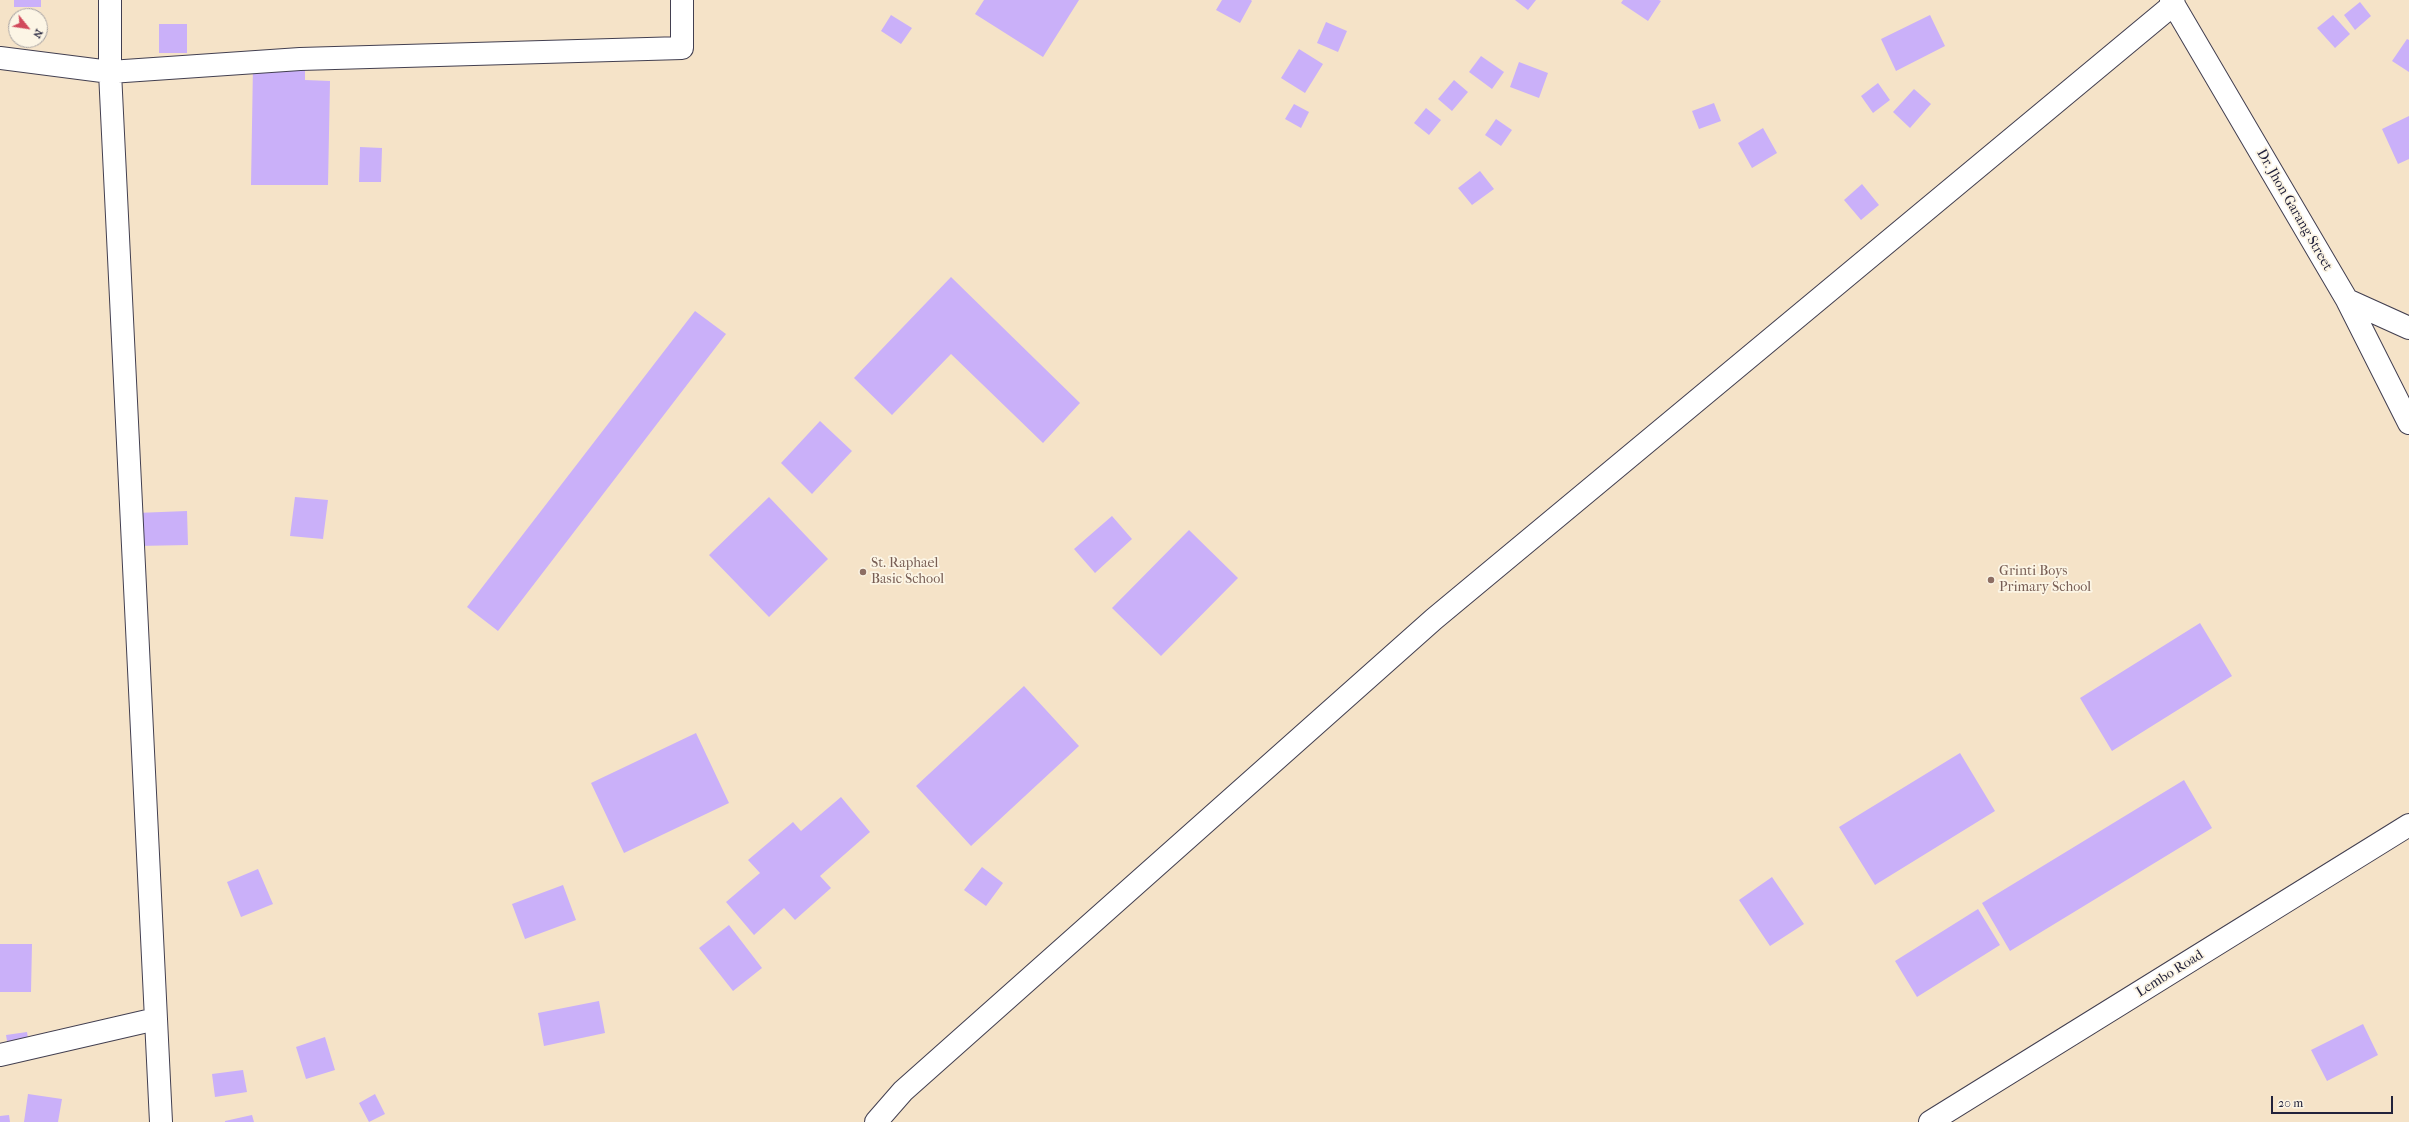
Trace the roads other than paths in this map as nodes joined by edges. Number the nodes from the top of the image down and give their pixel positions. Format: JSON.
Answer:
{"nodes":[{"id":1,"x":110,"y":0,"type":"edge"},
{"id":2,"x":682,"y":0,"type":"edge"},
{"id":3,"x":2173,"y":2,"type":"edge"},
{"id":4,"x":0,"y":58,"type":"edge"},
{"id":5,"x":110,"y":72,"type":"junction"},
{"id":6,"x":2347,"y":300,"type":"junction"},
{"id":7,"x":2409,"y":328,"type":"edge"},
{"id":8,"x":2409,"y":423,"type":"edge"},
{"id":9,"x":2409,"y":825,"type":"edge"},
{"id":10,"x":156,"y":1019,"type":"junction"},
{"id":11,"x":0,"y":1055,"type":"edge"},
{"id":12,"x":160,"y":1122,"type":"edge"},
{"id":13,"x":876,"y":1122,"type":"edge"},
{"id":14,"x":1930,"y":1122,"type":"edge"}],
"edges":[{"from":1,"to":5,"type":"street"},
{"from":2,"to":5,"type":"street"},
{"from":3,"to":6,"type":"street","name":"Dr. Jhon Garang Street"},
{"from":3,"to":13,"type":"street"},
{"from":4,"to":5,"type":"street"},
{"from":5,"to":10,"type":"street"},
{"from":6,"to":7,"type":"street"},
{"from":6,"to":8,"type":"street","name":"Dr. Jhon Garang Street"},
{"from":9,"to":14,"type":"street","name":"Lembo Road"},
{"from":10,"to":11,"type":"street"},
{"from":10,"to":12,"type":"street"}]}
